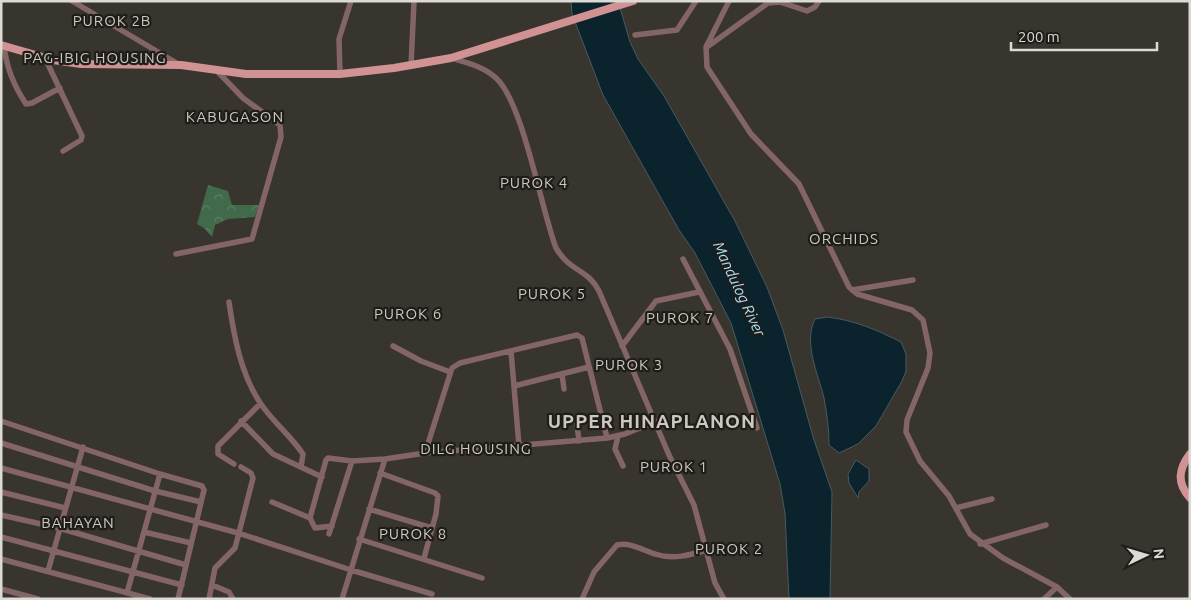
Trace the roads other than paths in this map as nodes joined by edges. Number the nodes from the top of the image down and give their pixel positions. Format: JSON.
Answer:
{"nodes":[{"id":1,"x":72,"y":1,"type":"edge"},
{"id":2,"x":351,"y":1,"type":"edge"},
{"id":3,"x":414,"y":1,"type":"edge"},
{"id":4,"x":633,"y":1,"type":"edge"},
{"id":5,"x":696,"y":1,"type":"edge"},
{"id":6,"x":729,"y":1,"type":"edge"},
{"id":7,"x":819,"y":1,"type":"edge"},
{"id":8,"x":82,"y":4,"type":"edge"},
{"id":9,"x":635,"y":35,"type":"dead end"},
{"id":10,"x":3,"y":45,"type":"edge"},
{"id":11,"x":706,"y":47,"type":"junction"},
{"id":12,"x":45,"y":58,"type":"junction"},
{"id":13,"x":450,"y":58,"type":"junction"},
{"id":14,"x":181,"y":65,"type":"junction"},
{"id":15,"x":411,"y":66,"type":"junction"},
{"id":16,"x":217,"y":71,"type":"junction"},
{"id":17,"x":340,"y":74,"type":"junction"},
{"id":18,"x":60,"y":88,"type":"junction"},
{"id":19,"x":63,"y":151,"type":"dead end"},
{"id":20,"x":176,"y":254,"type":"dead end"},
{"id":21,"x":683,"y":260,"type":"dead end"},
{"id":22,"x":913,"y":280,"type":"dead end"},
{"id":23,"x":852,"y":290,"type":"junction"},
{"id":24,"x":699,"y":292,"type":"junction"},
{"id":25,"x":228,"y":302,"type":"dead end"},
{"id":26,"x":392,"y":346,"type":"dead end"},
{"id":27,"x":622,"y":346,"type":"junction"},
{"id":28,"x":511,"y":351,"type":"junction"},
{"id":29,"x":589,"y":367,"type":"junction"},
{"id":30,"x":450,"y":372,"type":"junction"},
{"id":31,"x":562,"y":374,"type":"junction"},
{"id":32,"x":514,"y":386,"type":"junction"},
{"id":33,"x":564,"y":389,"type":"dead end"},
{"id":34,"x":260,"y":404,"type":"junction"},
{"id":35,"x":576,"y":417,"type":"dead end"},
{"id":36,"x":1,"y":421,"type":"edge"},
{"id":37,"x":242,"y":421,"type":"junction"},
{"id":38,"x":655,"y":422,"type":"junction"},
{"id":39,"x":757,"y":428,"type":"dead end"},
{"id":40,"x":618,"y":436,"type":"junction"},
{"id":41,"x":607,"y":438,"type":"junction"},
{"id":42,"x":579,"y":440,"type":"junction"},
{"id":43,"x":1,"y":444,"type":"edge"},
{"id":44,"x":519,"y":446,"type":"junction"},
{"id":45,"x":83,"y":447,"type":"junction"},
{"id":46,"x":425,"y":453,"type":"junction"},
{"id":47,"x":1190,"y":454,"type":"edge"},
{"id":48,"x":385,"y":459,"type":"junction"},
{"id":49,"x":352,"y":461,"type":"junction"},
{"id":50,"x":234,"y":464,"type":"dead end"},
{"id":51,"x":77,"y":466,"type":"junction"},
{"id":52,"x":623,"y":466,"type":"dead end"},
{"id":53,"x":241,"y":467,"type":"dead end"},
{"id":54,"x":302,"y":467,"type":"junction"},
{"id":55,"x":1,"y":468,"type":"edge"},
{"id":56,"x":380,"y":473,"type":"junction"},
{"id":57,"x":160,"y":474,"type":"junction"},
{"id":58,"x":322,"y":477,"type":"junction"},
{"id":59,"x":70,"y":487,"type":"junction"},
{"id":60,"x":154,"y":491,"type":"junction"},
{"id":61,"x":1,"y":492,"type":"edge"},
{"id":62,"x":1190,"y":498,"type":"edge"},
{"id":63,"x":992,"y":499,"type":"dead end"},
{"id":64,"x":201,"y":502,"type":"junction"},
{"id":65,"x":272,"y":502,"type":"dead end"},
{"id":66,"x":66,"y":508,"type":"junction"},
{"id":67,"x":150,"y":508,"type":"junction"},
{"id":68,"x":956,"y":508,"type":"junction"},
{"id":69,"x":369,"y":509,"type":"junction"},
{"id":70,"x":1,"y":515,"type":"edge"},
{"id":71,"x":310,"y":518,"type":"junction"},
{"id":72,"x":196,"y":521,"type":"junction"},
{"id":73,"x":1046,"y":525,"type":"dead end"},
{"id":74,"x":332,"y":526,"type":"junction"},
{"id":75,"x":59,"y":528,"type":"junction"},
{"id":76,"x":432,"y":528,"type":"junction"},
{"id":77,"x":144,"y":532,"type":"junction"},
{"id":78,"x":238,"y":533,"type":"junction"},
{"id":79,"x":329,"y":534,"type":"dead end"},
{"id":80,"x":1,"y":537,"type":"edge"},
{"id":81,"x":360,"y":539,"type":"junction"},
{"id":82,"x":191,"y":543,"type":"junction"},
{"id":83,"x":980,"y":544,"type":"junction"},
{"id":84,"x":707,"y":550,"type":"junction"},
{"id":85,"x":138,"y":551,"type":"junction"},
{"id":86,"x":52,"y":552,"type":"junction"},
{"id":87,"x":424,"y":558,"type":"junction"},
{"id":88,"x":1,"y":559,"type":"edge"},
{"id":89,"x":186,"y":565,"type":"junction"},
{"id":90,"x":350,"y":570,"type":"junction"},
{"id":91,"x":48,"y":571,"type":"junction"},
{"id":92,"x":133,"y":572,"type":"junction"},
{"id":93,"x":482,"y":578,"type":"dead end"},
{"id":94,"x":182,"y":584,"type":"junction"},
{"id":95,"x":212,"y":585,"type":"junction"},
{"id":96,"x":1057,"y":587,"type":"junction"},
{"id":97,"x":1,"y":588,"type":"edge"},
{"id":98,"x":127,"y":593,"type":"junction"},
{"id":99,"x":432,"y":594,"type":"dead end"},
{"id":100,"x":425,"y":595,"type":"edge"},
{"id":101,"x":38,"y":599,"type":"edge"},
{"id":102,"x":150,"y":599,"type":"edge"},
{"id":103,"x":178,"y":599,"type":"edge"},
{"id":104,"x":209,"y":599,"type":"edge"},
{"id":105,"x":233,"y":599,"type":"edge"},
{"id":106,"x":342,"y":599,"type":"edge"},
{"id":107,"x":582,"y":599,"type":"edge"},
{"id":108,"x":724,"y":599,"type":"edge"},
{"id":109,"x":1044,"y":599,"type":"edge"},
{"id":110,"x":1070,"y":599,"type":"edge"}],
"edges":[{"from":1,"to":8,"type":"street"},
{"from":2,"to":17,"type":"street"},
{"from":3,"to":15,"type":"street"},
{"from":4,"to":13,"type":"main road"},
{"from":5,"to":9,"type":"street"},
{"from":6,"to":11,"type":"street"},
{"from":7,"to":11,"type":"street"},
{"from":8,"to":14,"type":"street"},
{"from":10,"to":12,"type":"main road"},
{"from":10,"to":18,"type":"street"},
{"from":11,"to":23,"type":"street"},
{"from":12,"to":14,"type":"main road"},
{"from":12,"to":18,"type":"street"},
{"from":13,"to":15,"type":"main road"},
{"from":13,"to":27,"type":"street"},
{"from":14,"to":16,"type":"main road"},
{"from":15,"to":17,"type":"main road"},
{"from":16,"to":17,"type":"main road"},
{"from":16,"to":20,"type":"street"},
{"from":18,"to":19,"type":"street"},
{"from":21,"to":24,"type":"street"},
{"from":22,"to":23,"type":"street"},
{"from":23,"to":68,"type":"street"},
{"from":24,"to":27,"type":"street"},
{"from":24,"to":39,"type":"street"},
{"from":25,"to":34,"type":"street"},
{"from":26,"to":30,"type":"street"},
{"from":27,"to":38,"type":"street"},
{"from":28,"to":29,"type":"street"},
{"from":28,"to":30,"type":"street"},
{"from":28,"to":32,"type":"street"},
{"from":29,"to":31,"type":"street"},
{"from":29,"to":41,"type":"street"},
{"from":30,"to":46,"type":"street"},
{"from":31,"to":32,"type":"street"},
{"from":31,"to":33,"type":"street"},
{"from":32,"to":44,"type":"street"},
{"from":34,"to":37,"type":"street"},
{"from":34,"to":54,"type":"street"},
{"from":35,"to":42,"type":"street"},
{"from":36,"to":45,"type":"street"},
{"from":37,"to":50,"type":"street"},
{"from":37,"to":54,"type":"street"},
{"from":38,"to":40,"type":"street"},
{"from":38,"to":84,"type":"street"},
{"from":40,"to":41,"type":"street"},
{"from":40,"to":52,"type":"street"},
{"from":41,"to":42,"type":"street"},
{"from":42,"to":44,"type":"street"},
{"from":43,"to":51,"type":"street"},
{"from":44,"to":46,"type":"street"},
{"from":45,"to":51,"type":"street"},
{"from":45,"to":57,"type":"street"},
{"from":46,"to":48,"type":"street"},
{"from":47,"to":62,"type":"main road"},
{"from":48,"to":49,"type":"street"},
{"from":48,"to":56,"type":"street"},
{"from":49,"to":58,"type":"street"},
{"from":49,"to":74,"type":"street"},
{"from":51,"to":59,"type":"street"},
{"from":51,"to":60,"type":"street"},
{"from":53,"to":78,"type":"street"},
{"from":54,"to":58,"type":"street"},
{"from":55,"to":59,"type":"street"},
{"from":56,"to":69,"type":"street"},
{"from":56,"to":76,"type":"street"},
{"from":57,"to":60,"type":"street"},
{"from":57,"to":64,"type":"street"},
{"from":58,"to":71,"type":"street"},
{"from":59,"to":66,"type":"street"},
{"from":59,"to":67,"type":"street"},
{"from":60,"to":64,"type":"street"},
{"from":60,"to":67,"type":"street"},
{"from":61,"to":66,"type":"street"},
{"from":63,"to":68,"type":"street"},
{"from":64,"to":72,"type":"street"},
{"from":65,"to":71,"type":"street"},
{"from":66,"to":75,"type":"street"},
{"from":67,"to":72,"type":"street"},
{"from":67,"to":77,"type":"street"},
{"from":68,"to":83,"type":"street"},
{"from":69,"to":76,"type":"street"},
{"from":69,"to":81,"type":"street"},
{"from":70,"to":75,"type":"street"},
{"from":71,"to":74,"type":"street"},
{"from":72,"to":78,"type":"street"},
{"from":72,"to":82,"type":"street"},
{"from":73,"to":83,"type":"street"},
{"from":74,"to":79,"type":"street"},
{"from":75,"to":85,"type":"street"},
{"from":75,"to":86,"type":"street"},
{"from":76,"to":87,"type":"street"},
{"from":77,"to":82,"type":"street"},
{"from":77,"to":85,"type":"street"},
{"from":78,"to":90,"type":"street"},
{"from":78,"to":95,"type":"street"},
{"from":80,"to":86,"type":"street"},
{"from":81,"to":87,"type":"street"},
{"from":81,"to":90,"type":"street"},
{"from":82,"to":89,"type":"street"},
{"from":83,"to":96,"type":"street"},
{"from":84,"to":107,"type":"street"},
{"from":84,"to":108,"type":"street"},
{"from":85,"to":89,"type":"street"},
{"from":85,"to":92,"type":"street"},
{"from":86,"to":91,"type":"street"},
{"from":86,"to":92,"type":"street"},
{"from":87,"to":93,"type":"street"},
{"from":88,"to":91,"type":"street"},
{"from":89,"to":94,"type":"street"},
{"from":90,"to":100,"type":"street"},
{"from":90,"to":106,"type":"street"},
{"from":91,"to":98,"type":"street"},
{"from":92,"to":94,"type":"street"},
{"from":92,"to":98,"type":"street"},
{"from":94,"to":103,"type":"street"},
{"from":95,"to":104,"type":"street"},
{"from":95,"to":105,"type":"street"},
{"from":96,"to":109,"type":"street"},
{"from":96,"to":110,"type":"street"},
{"from":97,"to":101,"type":"street"},
{"from":98,"to":102,"type":"street"},
{"from":99,"to":100,"type":"street"}]}
